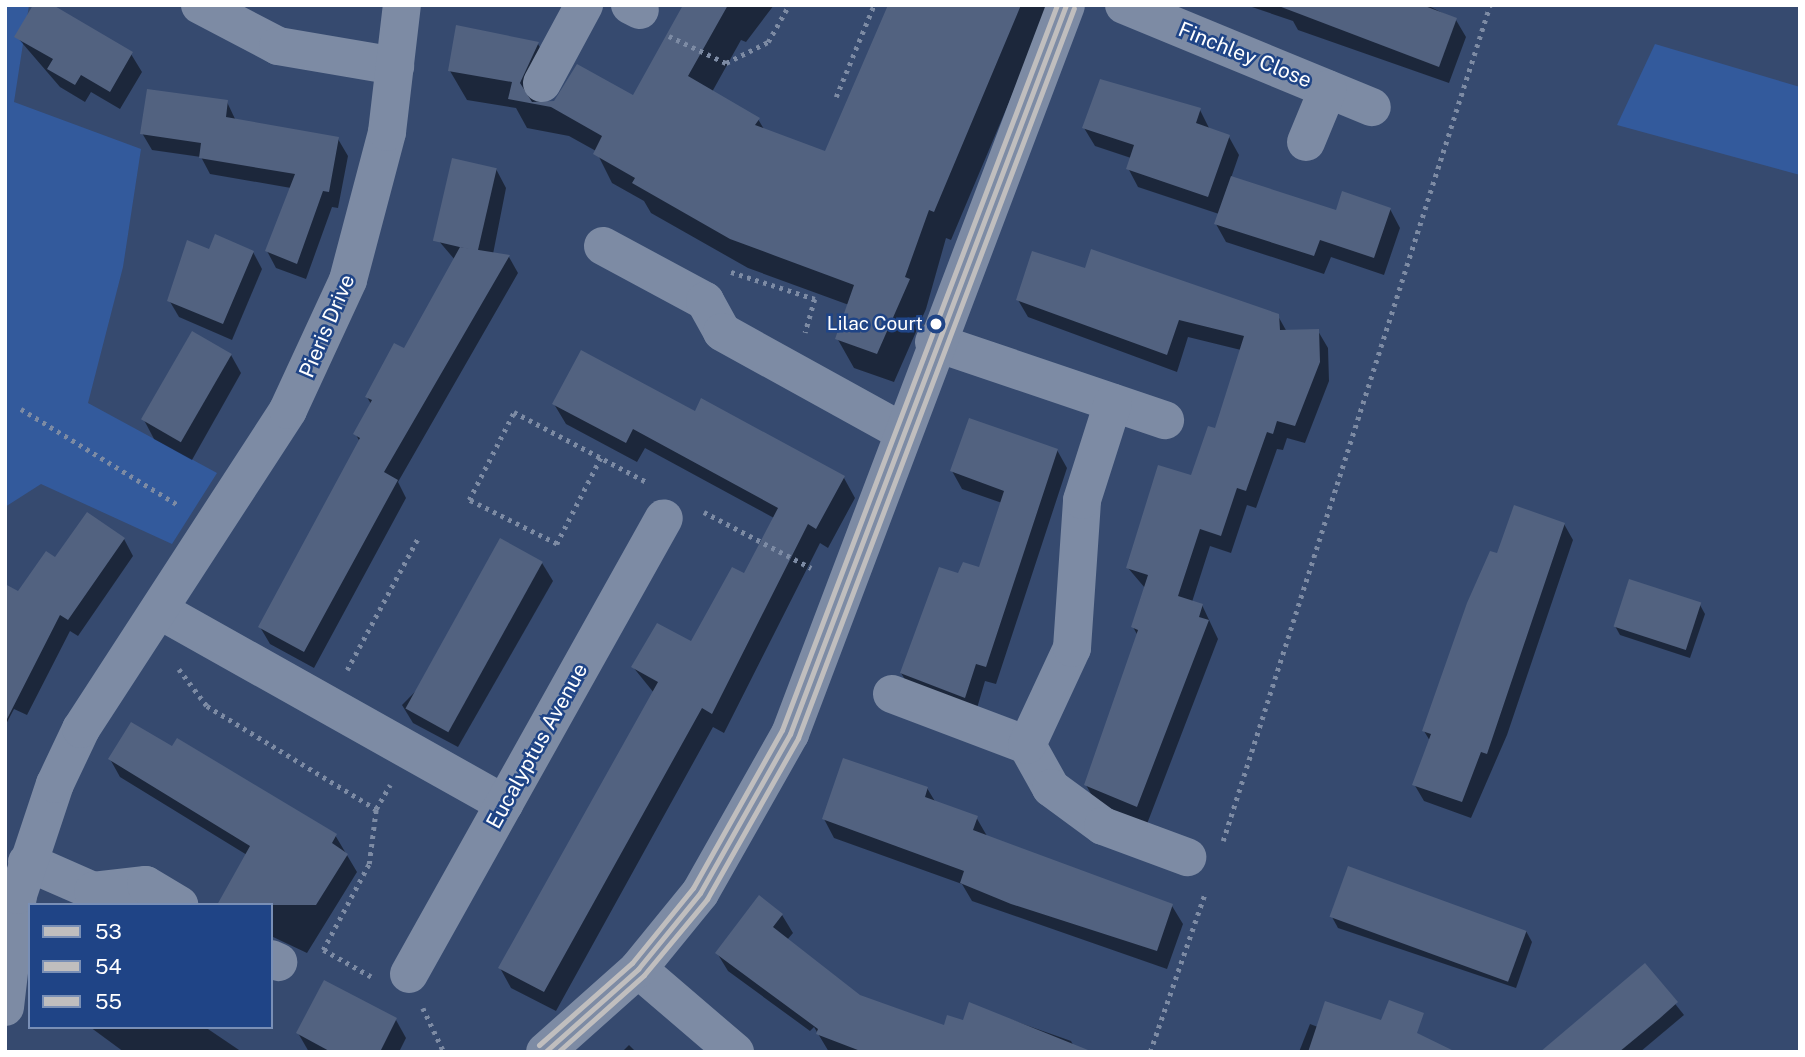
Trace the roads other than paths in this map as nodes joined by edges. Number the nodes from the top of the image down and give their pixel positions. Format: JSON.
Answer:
{"nodes":[{"id":1,"x":200,"y":5,"type":"edge"},
{"id":2,"x":402,"y":5,"type":"edge"},
{"id":3,"x":584,"y":5,"type":"edge"},
{"id":4,"x":1066,"y":5,"type":"edge"},
{"id":5,"x":1124,"y":5,"type":"edge"},
{"id":6,"x":395,"y":66,"type":"junction"},
{"id":7,"x":542,"y":83,"type":"dead end"},
{"id":8,"x":1328,"y":89,"type":"junction"},
{"id":9,"x":1372,"y":107,"type":"dead end"},
{"id":10,"x":1306,"y":142,"type":"dead end"},
{"id":11,"x":603,"y":246,"type":"dead end"},
{"id":12,"x":934,"y":342,"type":"junction"},
{"id":13,"x":1114,"y":403,"type":"junction"},
{"id":14,"x":1165,"y":420,"type":"dead end"},
{"id":15,"x":903,"y":432,"type":"junction"},
{"id":16,"x":664,"y":518,"type":"dead end"},
{"id":17,"x":171,"y":617,"type":"junction"},
{"id":18,"x":892,"y":694,"type":"dead end"},
{"id":19,"x":1027,"y":745,"type":"junction"},
{"id":20,"x":505,"y":804,"type":"junction"},
{"id":21,"x":27,"y":862,"type":"junction"},
{"id":22,"x":1205,"y":865,"type":"road end"},
{"id":23,"x":176,"y":903,"type":"edge"},
{"id":24,"x":638,"y":969,"type":"junction"},
{"id":25,"x":404,"y":983,"type":"road end"},
{"id":26,"x":5,"y":1007,"type":"edge"},
{"id":27,"x":545,"y":1052,"type":"edge"},
{"id":28,"x":735,"y":1052,"type":"edge"}],
"edges":[{"from":1,"to":6,"type":"street"},
{"from":2,"to":6,"type":"street","name":"Pieris Drive"},
{"from":3,"to":7,"type":"street"},
{"from":4,"to":12,"type":"street"},
{"from":5,"to":8,"type":"street","name":"Finchley Close"},
{"from":6,"to":17,"type":"street","name":"Pieris Drive"},
{"from":8,"to":9,"type":"street","name":"Finchley Close"},
{"from":8,"to":10,"type":"street","name":"Finchley Close"},
{"from":11,"to":15,"type":"street"},
{"from":12,"to":13,"type":"street"},
{"from":12,"to":15,"type":"street"},
{"from":13,"to":14,"type":"street"},
{"from":13,"to":19,"type":"street"},
{"from":15,"to":24,"type":"street"},
{"from":16,"to":20,"type":"street","name":"Eucalyptus Avenue"},
{"from":17,"to":20,"type":"street"},
{"from":17,"to":21,"type":"street","name":"Pieris Drive"},
{"from":18,"to":19,"type":"street"},
{"from":19,"to":22,"type":"street"},
{"from":20,"to":25,"type":"street","name":"Eucalyptus Avenue"},
{"from":21,"to":23,"type":"street"},
{"from":21,"to":26,"type":"street","name":"Pieris Drive"},
{"from":24,"to":27,"type":"street"},
{"from":24,"to":28,"type":"street"}]}
